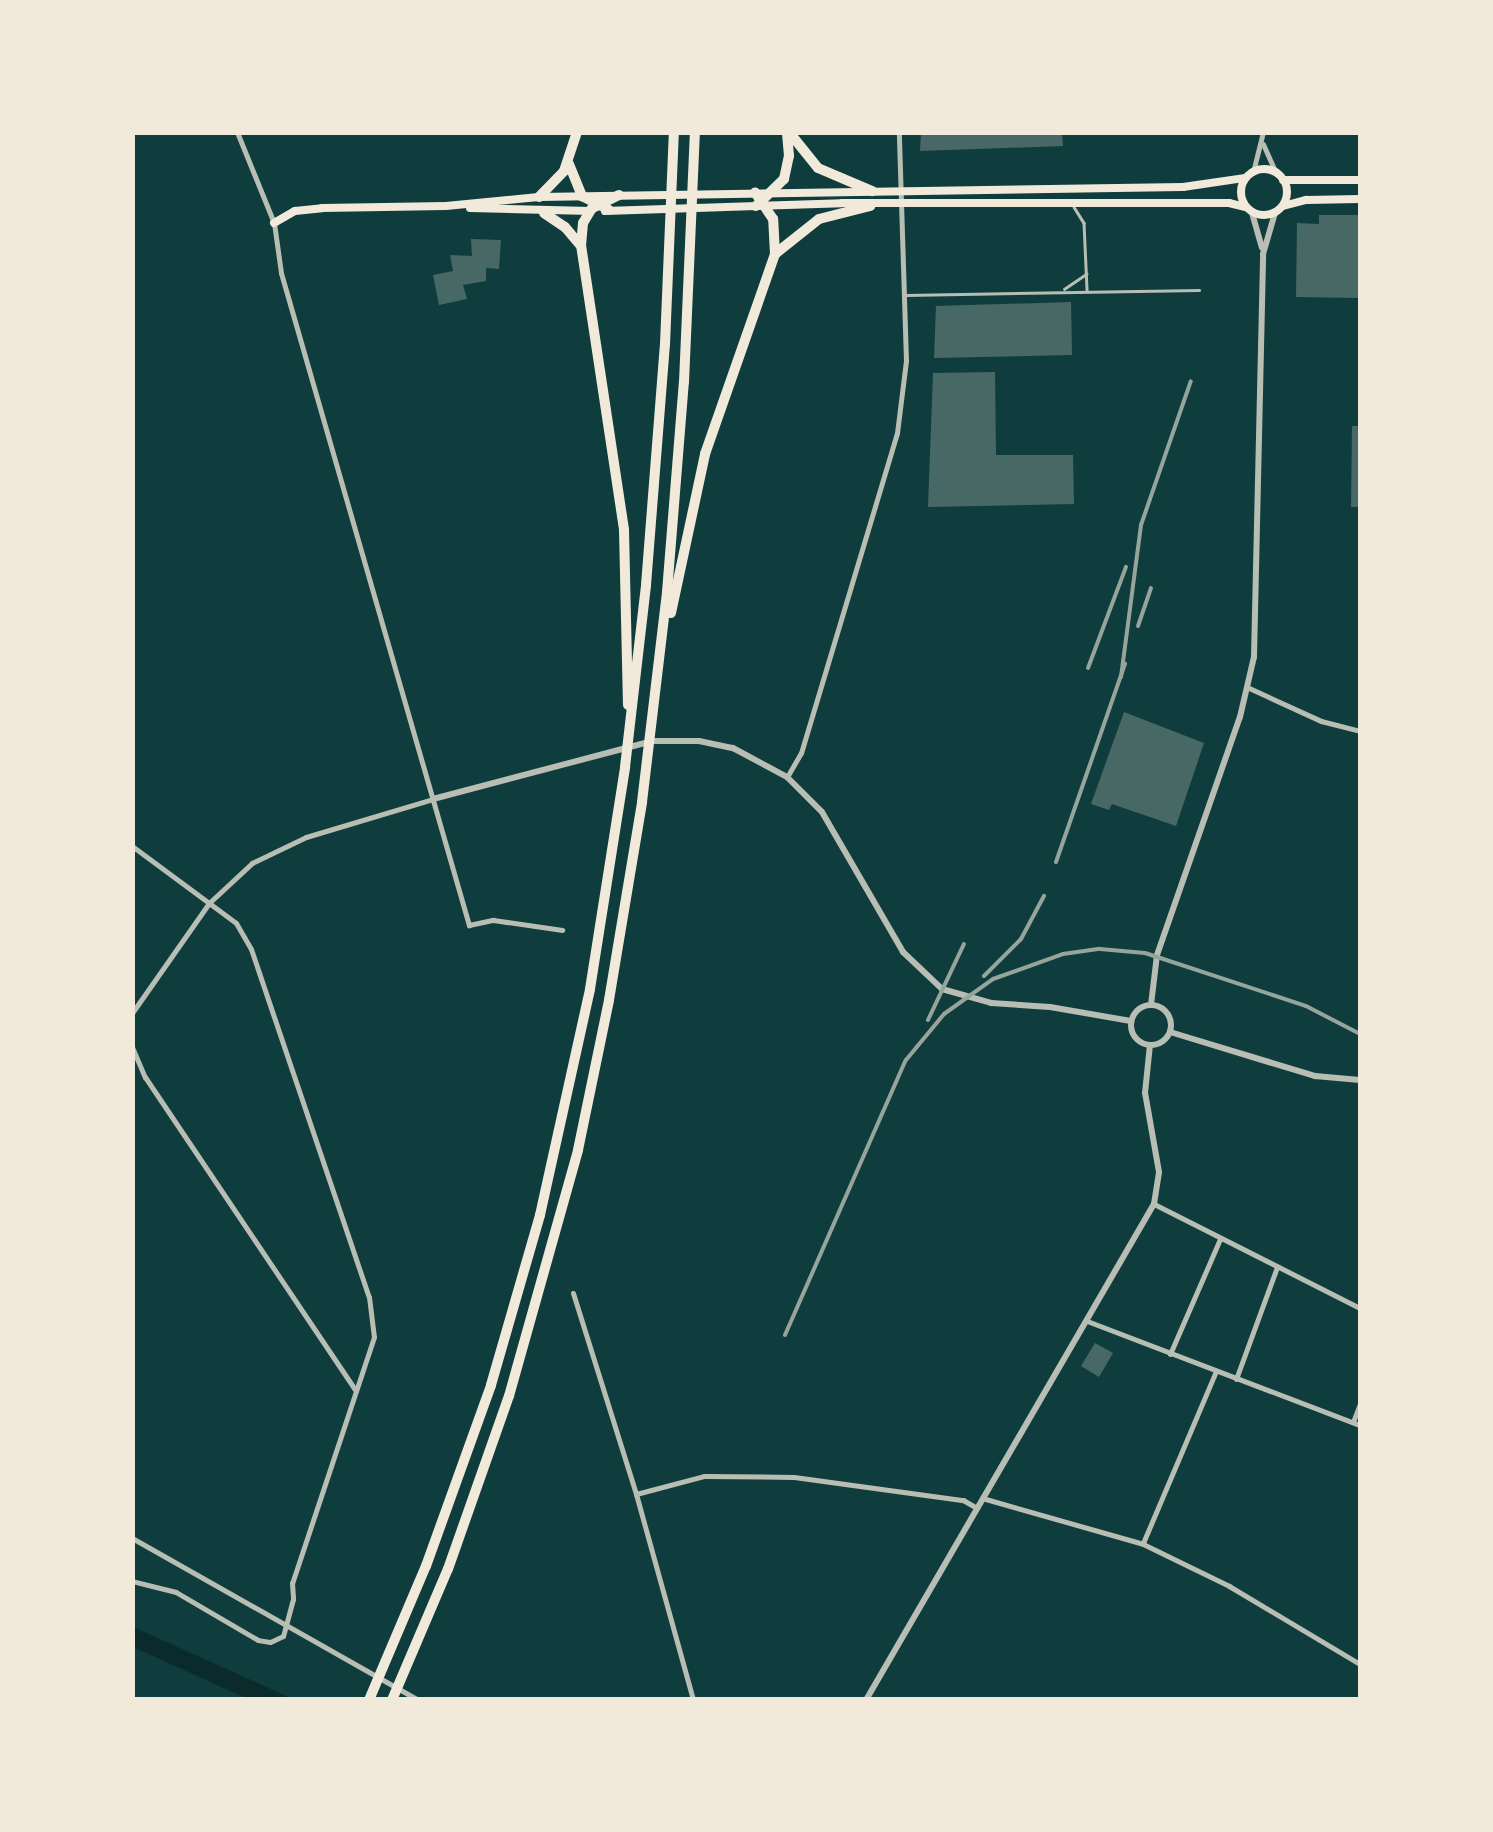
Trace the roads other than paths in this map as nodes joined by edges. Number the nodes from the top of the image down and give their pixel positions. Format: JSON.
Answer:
{"nodes":[{"id":1,"x":241,"y":132,"type":"edge"},
{"id":2,"x":577,"y":132,"type":"edge"},
{"id":3,"x":674,"y":132,"type":"edge"},
{"id":4,"x":695,"y":132,"type":"edge"},
{"id":5,"x":788,"y":132,"type":"edge"},
{"id":6,"x":898,"y":132,"type":"edge"},
{"id":7,"x":1263,"y":132,"type":"edge"},
{"id":8,"x":1263,"y":143,"type":"junction"},
{"id":9,"x":568,"y":163,"type":"junction"},
{"id":10,"x":1249,"y":175,"type":"junction"},
{"id":11,"x":1280,"y":176,"type":"junction"},
{"id":12,"x":1360,"y":180,"type":"edge"},
{"id":13,"x":872,"y":191,"type":"junction"},
{"id":14,"x":775,"y":192,"type":"junction"},
{"id":15,"x":620,"y":195,"type":"junction"},
{"id":16,"x":582,"y":196,"type":"junction"},
{"id":17,"x":539,"y":197,"type":"junction"},
{"id":18,"x":1360,"y":199,"type":"edge"},
{"id":19,"x":760,"y":201,"type":"junction"},
{"id":20,"x":1069,"y":203,"type":"junction"},
{"id":21,"x":446,"y":206,"type":"junction"},
{"id":22,"x":870,"y":206,"type":"junction"},
{"id":23,"x":592,"y":208,"type":"junction"},
{"id":24,"x":1279,"y":209,"type":"junction"},
{"id":25,"x":609,"y":210,"type":"joint"},
{"id":26,"x":1248,"y":210,"type":"junction"},
{"id":27,"x":544,"y":213,"type":"junction"},
{"id":28,"x":274,"y":222,"type":"junction"},
{"id":29,"x":580,"y":245,"type":"junction"},
{"id":30,"x":775,"y":254,"type":"junction"},
{"id":31,"x":1263,"y":254,"type":"junction"},
{"id":32,"x":1087,"y":273,"type":"junction"},
{"id":33,"x":1199,"y":290,"type":"dead end"},
{"id":34,"x":1059,"y":292,"type":"junction"},
{"id":35,"x":1087,"y":292,"type":"junction"},
{"id":36,"x":906,"y":295,"type":"junction"},
{"id":37,"x":658,"y":678,"type":"junction"},
{"id":38,"x":1248,"y":688,"type":"junction"},
{"id":39,"x":1360,"y":730,"type":"edge"},
{"id":40,"x":628,"y":751,"type":"junction"},
{"id":41,"x":787,"y":777,"type":"junction"},
{"id":42,"x":434,"y":798,"type":"junction"},
{"id":43,"x":132,"y":846,"type":"edge"},
{"id":44,"x":209,"y":903,"type":"junction"},
{"id":45,"x":562,"y":930,"type":"dead end"},
{"id":46,"x":1152,"y":1005,"type":"junction"},
{"id":47,"x":132,"y":1013,"type":"edge"},
{"id":48,"x":1131,"y":1021,"type":"junction"},
{"id":49,"x":1170,"y":1032,"type":"junction"},
{"id":50,"x":1150,"y":1045,"type":"junction"},
{"id":51,"x":132,"y":1048,"type":"edge"},
{"id":52,"x":1360,"y":1080,"type":"edge"},
{"id":53,"x":1154,"y":1204,"type":"junction"},
{"id":54,"x":1220,"y":1239,"type":"junction"},
{"id":55,"x":1278,"y":1267,"type":"junction"},
{"id":56,"x":574,"y":1293,"type":"dead end"},
{"id":57,"x":1360,"y":1308,"type":"edge"},
{"id":58,"x":1087,"y":1321,"type":"junction"},
{"id":59,"x":1170,"y":1354,"type":"junction"},
{"id":60,"x":1216,"y":1371,"type":"junction"},
{"id":61,"x":1236,"y":1379,"type":"junction"},
{"id":62,"x":356,"y":1391,"type":"junction"},
{"id":63,"x":1360,"y":1404,"type":"edge"},
{"id":64,"x":1357,"y":1424,"type":"edge"},
{"id":65,"x":636,"y":1494,"type":"junction"},
{"id":66,"x":982,"y":1498,"type":"junction"},
{"id":67,"x":976,"y":1508,"type":"junction"},
{"id":68,"x":132,"y":1538,"type":"edge"},
{"id":69,"x":1143,"y":1544,"type":"junction"},
{"id":70,"x":132,"y":1581,"type":"edge"},
{"id":71,"x":1360,"y":1664,"type":"edge"},
{"id":72,"x":369,"y":1700,"type":"edge"},
{"id":73,"x":392,"y":1700,"type":"edge"},
{"id":74,"x":418,"y":1700,"type":"edge"},
{"id":75,"x":693,"y":1700,"type":"edge"},
{"id":76,"x":866,"y":1700,"type":"edge"}],
"edges":[{"from":1,"to":28,"type":"street"},
{"from":2,"to":9,"type":"highway"},
{"from":3,"to":40,"type":"highway"},
{"from":4,"to":37,"type":"highway"},
{"from":5,"to":13,"type":"highway"},
{"from":5,"to":14,"type":"highway"},
{"from":6,"to":36,"type":"street"},
{"from":7,"to":8,"type":"street"},
{"from":8,"to":10,"type":"street"},
{"from":8,"to":11,"type":"street"},
{"from":9,"to":16,"type":"highway"},
{"from":9,"to":17,"type":"highway"},
{"from":10,"to":11,"type":"main road"},
{"from":10,"to":13,"type":"main road"},
{"from":10,"to":26,"type":"main road"},
{"from":11,"to":12,"type":"main road"},
{"from":11,"to":24,"type":"main road"},
{"from":13,"to":14,"type":"main road"},
{"from":14,"to":19,"type":"highway"},
{"from":15,"to":16,"type":"main road"},
{"from":15,"to":19,"type":"main road"},
{"from":15,"to":23,"type":"highway"},
{"from":16,"to":17,"type":"main road"},
{"from":16,"to":23,"type":"highway"},
{"from":17,"to":21,"type":"main road"},
{"from":18,"to":24,"type":"main road"},
{"from":19,"to":22,"type":"main road"},
{"from":19,"to":25,"type":"main road"},
{"from":19,"to":30,"type":"highway"},
{"from":20,"to":22,"type":"main road"},
{"from":20,"to":26,"type":"main road"},
{"from":20,"to":32,"type":"lane"},
{"from":21,"to":27,"type":"main road"},
{"from":21,"to":28,"type":"main road"},
{"from":22,"to":30,"type":"highway"},
{"from":23,"to":25,"type":"highway"},
{"from":23,"to":27,"type":"main road"},
{"from":23,"to":29,"type":"highway"},
{"from":24,"to":26,"type":"main road"},
{"from":24,"to":31,"type":"street"},
{"from":26,"to":31,"type":"street"},
{"from":27,"to":29,"type":"highway"},
{"from":28,"to":42,"type":"street"},
{"from":29,"to":40,"type":"highway"},
{"from":30,"to":37,"type":"highway"},
{"from":31,"to":38,"type":"street"},
{"from":32,"to":34,"type":"lane"},
{"from":32,"to":35,"type":"lane"},
{"from":33,"to":35,"type":"lane"},
{"from":34,"to":35,"type":"lane"},
{"from":34,"to":36,"type":"lane"},
{"from":36,"to":41,"type":"street"},
{"from":37,"to":73,"type":"highway"},
{"from":38,"to":39,"type":"street"},
{"from":38,"to":46,"type":"street"},
{"from":40,"to":72,"type":"highway"},
{"from":41,"to":42,"type":"street"},
{"from":41,"to":48,"type":"street"},
{"from":42,"to":44,"type":"street"},
{"from":42,"to":45,"type":"street"},
{"from":43,"to":44,"type":"street"},
{"from":44,"to":47,"type":"street"},
{"from":44,"to":62,"type":"street"},
{"from":46,"to":48,"type":"street"},
{"from":46,"to":49,"type":"street"},
{"from":48,"to":50,"type":"street"},
{"from":49,"to":50,"type":"street"},
{"from":49,"to":52,"type":"street"},
{"from":50,"to":53,"type":"street"},
{"from":51,"to":62,"type":"street"},
{"from":53,"to":54,"type":"street"},
{"from":53,"to":58,"type":"street"},
{"from":54,"to":55,"type":"street"},
{"from":54,"to":59,"type":"street"},
{"from":55,"to":57,"type":"street"},
{"from":55,"to":61,"type":"street"},
{"from":56,"to":65,"type":"street"},
{"from":58,"to":59,"type":"street"},
{"from":58,"to":66,"type":"street"},
{"from":59,"to":60,"type":"street"},
{"from":60,"to":61,"type":"street"},
{"from":60,"to":69,"type":"street"},
{"from":61,"to":64,"type":"street"},
{"from":62,"to":70,"type":"street"},
{"from":63,"to":64,"type":"street"},
{"from":65,"to":67,"type":"street"},
{"from":65,"to":75,"type":"street"},
{"from":66,"to":67,"type":"street"},
{"from":66,"to":69,"type":"street"},
{"from":67,"to":76,"type":"street"},
{"from":68,"to":74,"type":"street"},
{"from":69,"to":71,"type":"street"}]}
